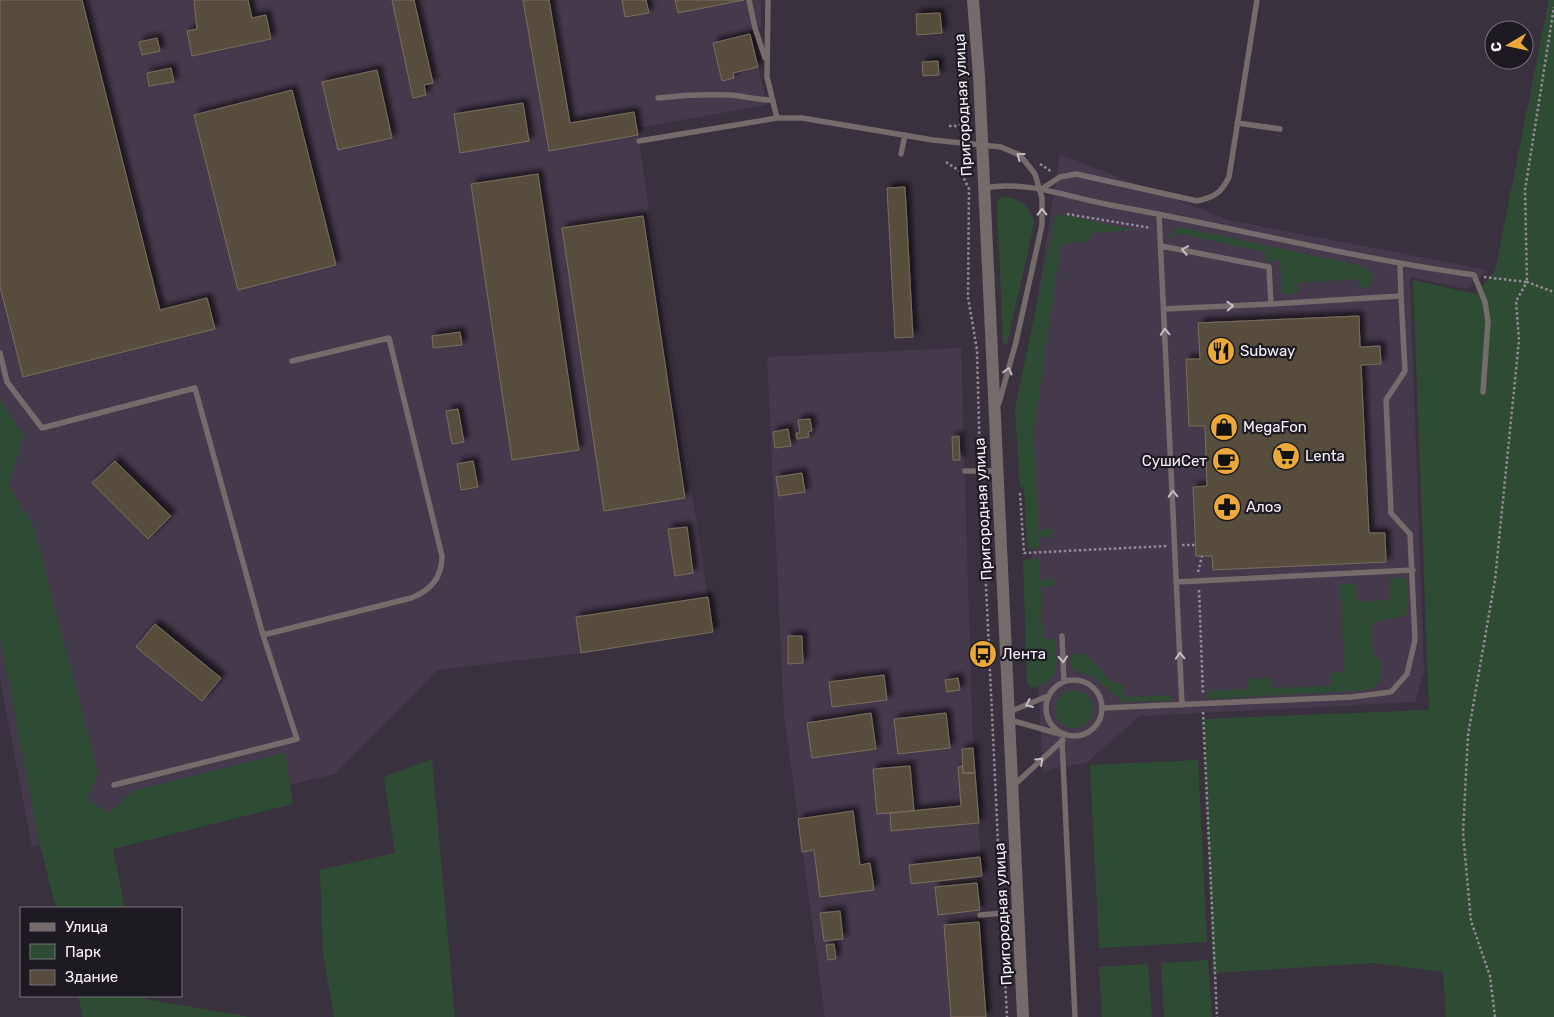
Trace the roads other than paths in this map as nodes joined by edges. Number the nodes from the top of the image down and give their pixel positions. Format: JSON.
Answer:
{"nodes":[{"id":1,"x":749,"y":0,"type":"edge"},
{"id":2,"x":768,"y":0,"type":"edge"},
{"id":3,"x":973,"y":0,"type":"edge"},
{"id":4,"x":1257,"y":0,"type":"edge"},
{"id":5,"x":766,"y":61,"type":"junction"},
{"id":6,"x":658,"y":98,"type":"dead end"},
{"id":7,"x":772,"y":100,"type":"junction"},
{"id":8,"x":777,"y":118,"type":"junction"},
{"id":9,"x":1237,"y":123,"type":"junction"},
{"id":10,"x":1280,"y":129,"type":"dead end"},
{"id":11,"x":905,"y":135,"type":"junction"},
{"id":12,"x":639,"y":140,"type":"dead end"},
{"id":13,"x":982,"y":144,"type":"junction"},
{"id":14,"x":901,"y":154,"type":"dead end"},
{"id":15,"x":984,"y":188,"type":"junction"},
{"id":16,"x":1040,"y":190,"type":"junction"},
{"id":17,"x":1159,"y":214,"type":"junction"},
{"id":18,"x":1161,"y":246,"type":"junction"},
{"id":19,"x":1400,"y":265,"type":"junction"},
{"id":20,"x":1401,"y":296,"type":"junction"},
{"id":21,"x":1271,"y":304,"type":"junction"},
{"id":22,"x":1164,"y":309,"type":"junction"},
{"id":23,"x":0,"y":353,"type":"edge"},
{"id":24,"x":292,"y":361,"type":"dead end"},
{"id":25,"x":1483,"y":392,"type":"dead end"},
{"id":26,"x":995,"y":418,"type":"junction"},
{"id":27,"x":965,"y":471,"type":"dead end"},
{"id":28,"x":998,"y":471,"type":"junction"},
{"id":29,"x":1413,"y":570,"type":"junction"},
{"id":30,"x":1176,"y":582,"type":"junction"},
{"id":31,"x":263,"y":635,"type":"junction"},
{"id":32,"x":1062,"y":636,"type":"dead end"},
{"id":33,"x":1064,"y":682,"type":"junction"},
{"id":34,"x":1048,"y":696,"type":"junction"},
{"id":35,"x":1182,"y":705,"type":"junction"},
{"id":36,"x":1102,"y":708,"type":"junction"},
{"id":37,"x":1010,"y":716,"type":"junction"},
{"id":38,"x":1064,"y":738,"type":"junction"},
{"id":39,"x":114,"y":785,"type":"dead end"},
{"id":40,"x":1013,"y":786,"type":"junction"},
{"id":41,"x":1019,"y":912,"type":"junction"},
{"id":42,"x":980,"y":915,"type":"dead end"},
{"id":43,"x":1023,"y":1017,"type":"edge"},
{"id":44,"x":1075,"y":1017,"type":"edge"}],
"edges":[{"from":1,"to":5,"type":"lane"},
{"from":2,"to":5,"type":"lane"},
{"from":3,"to":13,"type":"street","name":"Пригородная улица"},
{"from":4,"to":9,"type":"lane"},
{"from":5,"to":7,"type":"lane"},
{"from":6,"to":7,"type":"lane"},
{"from":7,"to":8,"type":"lane"},
{"from":8,"to":11,"type":"lane"},
{"from":8,"to":12,"type":"lane"},
{"from":9,"to":10,"type":"lane"},
{"from":9,"to":16,"type":"lane"},
{"from":11,"to":13,"type":"lane"},
{"from":11,"to":14,"type":"lane"},
{"from":13,"to":15,"type":"street","name":"Пригородная улица"},
{"from":16,"to":13,"type":"lane","one_way":true},
{"from":15,"to":16,"type":"lane"},
{"from":15,"to":26,"type":"street","name":"Пригородная улица"},
{"from":16,"to":17,"type":"lane"},
{"from":26,"to":16,"type":"lane","one_way":true},
{"from":17,"to":18,"type":"lane"},
{"from":17,"to":19,"type":"lane"},
{"from":21,"to":18,"type":"lane","one_way":true},
{"from":18,"to":22,"type":"lane"},
{"from":19,"to":20,"type":"lane"},
{"from":19,"to":25,"type":"lane"},
{"from":20,"to":21,"type":"lane"},
{"from":20,"to":29,"type":"lane"},
{"from":22,"to":21,"type":"lane","one_way":true},
{"from":30,"to":22,"type":"lane","one_way":true},
{"from":23,"to":31,"type":"lane"},
{"from":24,"to":31,"type":"lane"},
{"from":26,"to":28,"type":"street","name":"Пригородная улица"},
{"from":27,"to":28,"type":"lane"},
{"from":28,"to":37,"type":"street","name":"Пригородная улица"},
{"from":29,"to":30,"type":"lane"},
{"from":29,"to":35,"type":"lane"},
{"from":35,"to":30,"type":"lane","one_way":true},
{"from":31,"to":39,"type":"lane"},
{"from":32,"to":33,"type":"lane","one_way":true},
{"from":33,"to":34,"type":"lane"},
{"from":33,"to":36,"type":"lane"},
{"from":34,"to":37,"type":"lane","one_way":true},
{"from":34,"to":38,"type":"lane"},
{"from":35,"to":36,"type":"lane"},
{"from":36,"to":38,"type":"lane"},
{"from":37,"to":38,"type":"lane"},
{"from":37,"to":40,"type":"street","name":"Пригородная улица"},
{"from":40,"to":38,"type":"lane","one_way":true},
{"from":38,"to":44,"type":"lane"},
{"from":40,"to":41,"type":"street","name":"Пригородная улица"},
{"from":41,"to":42,"type":"lane"},
{"from":41,"to":43,"type":"street","name":"Пригородная улица"}]}
